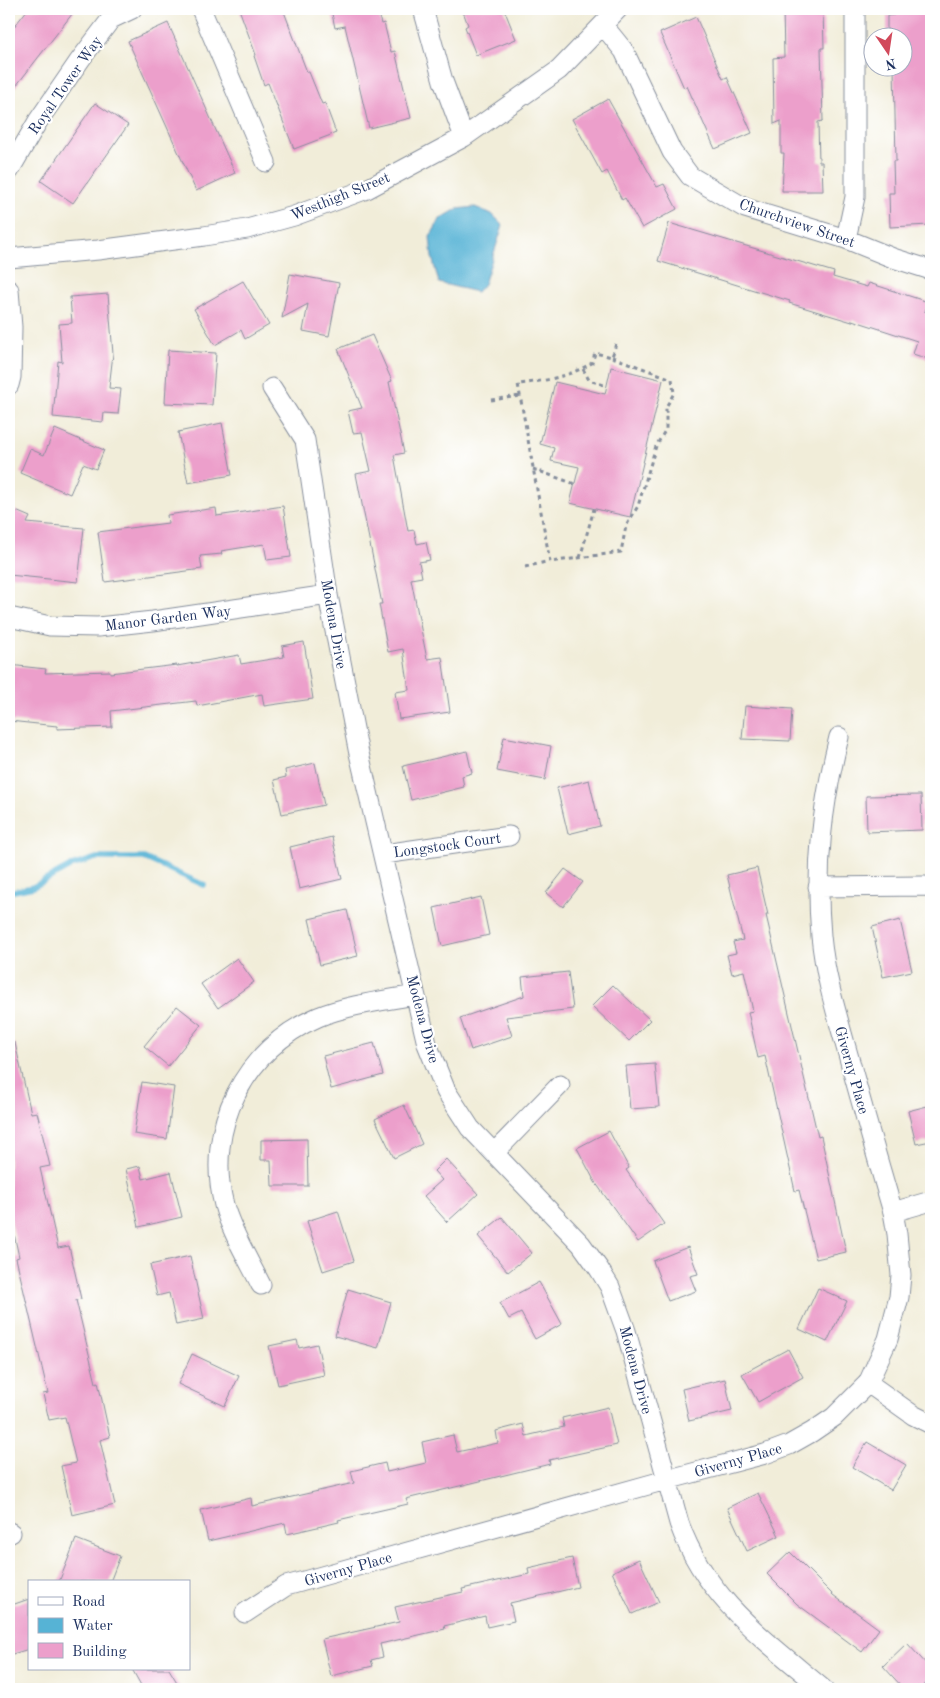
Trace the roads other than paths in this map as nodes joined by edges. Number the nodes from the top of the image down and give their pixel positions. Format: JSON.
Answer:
{"nodes":[{"id":1,"x":132,"y":9,"type":"edge"},
{"id":2,"x":201,"y":9,"type":"edge"},
{"id":3,"x":423,"y":9,"type":"edge"},
{"id":4,"x":618,"y":9,"type":"edge"},
{"id":5,"x":855,"y":9,"type":"edge"},
{"id":6,"x":603,"y":25,"type":"junction"},
{"id":7,"x":464,"y":137,"type":"junction"},
{"id":8,"x":266,"y":162,"type":"dead end"},
{"id":9,"x":9,"y":172,"type":"edge"},
{"id":10,"x":846,"y":239,"type":"junction"},
{"id":11,"x":9,"y":258,"type":"edge"},
{"id":12,"x":931,"y":270,"type":"edge"},
{"id":13,"x":9,"y":290,"type":"edge"},
{"id":14,"x":9,"y":384,"type":"edge"},
{"id":15,"x":272,"y":388,"type":"dead end"},
{"id":16,"x":328,"y":595,"type":"junction"},
{"id":17,"x":9,"y":617,"type":"edge"},
{"id":18,"x":839,"y":737,"type":"dead end"},
{"id":19,"x":509,"y":836,"type":"dead end"},
{"id":20,"x":384,"y":854,"type":"junction"},
{"id":21,"x":818,"y":887,"type":"junction"},
{"id":22,"x":931,"y":887,"type":"edge"},
{"id":23,"x":414,"y":995,"type":"junction"},
{"id":24,"x":560,"y":1085,"type":"dead end"},
{"id":25,"x":494,"y":1153,"type":"junction"},
{"id":26,"x":931,"y":1201,"type":"edge"},
{"id":27,"x":893,"y":1212,"type":"junction"},
{"id":28,"x":261,"y":1285,"type":"dead end"},
{"id":29,"x":868,"y":1383,"type":"junction"},
{"id":30,"x":931,"y":1424,"type":"edge"},
{"id":31,"x":666,"y":1480,"type":"junction"},
{"id":32,"x":245,"y":1613,"type":"dead end"},
{"id":33,"x":822,"y":1689,"type":"edge"}],
"edges":[{"from":1,"to":9,"type":"street","name":"Royal Tower Way"},
{"from":2,"to":8,"type":"street"},
{"from":3,"to":7,"type":"street"},
{"from":4,"to":6,"type":"street","name":"Westhigh Street"},
{"from":5,"to":10,"type":"street"},
{"from":6,"to":7,"type":"street","name":"Westhigh Street"},
{"from":6,"to":10,"type":"street","name":"Churchview Street"},
{"from":7,"to":11,"type":"street","name":"Westhigh Street"},
{"from":10,"to":12,"type":"street","name":"Churchview Street"},
{"from":13,"to":14,"type":"street"},
{"from":15,"to":16,"type":"street","name":"Modena Drive"},
{"from":16,"to":17,"type":"street","name":"Manor Garden Way"},
{"from":16,"to":20,"type":"street","name":"Modena Drive"},
{"from":18,"to":21,"type":"street","name":"Giverny Place"},
{"from":19,"to":20,"type":"street","name":"Longstock Court"},
{"from":20,"to":23,"type":"street","name":"Modena Drive"},
{"from":21,"to":22,"type":"street"},
{"from":21,"to":27,"type":"street","name":"Giverny Place"},
{"from":23,"to":25,"type":"street","name":"Modena Drive"},
{"from":23,"to":28,"type":"street"},
{"from":24,"to":25,"type":"street"},
{"from":25,"to":31,"type":"street","name":"Modena Drive"},
{"from":26,"to":27,"type":"street"},
{"from":27,"to":29,"type":"street","name":"Giverny Place"},
{"from":29,"to":30,"type":"street"},
{"from":29,"to":31,"type":"street","name":"Giverny Place"},
{"from":31,"to":32,"type":"street","name":"Giverny Place"},
{"from":31,"to":33,"type":"street","name":"Modena Drive"}]}
